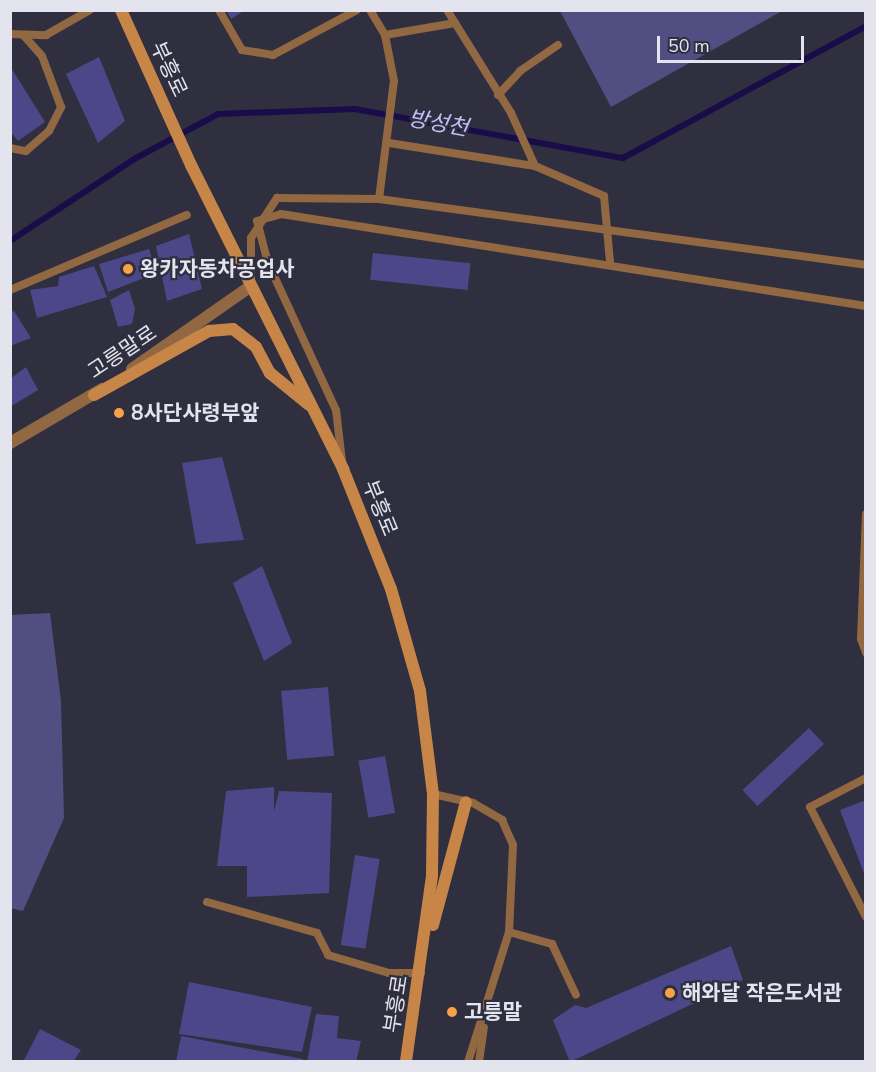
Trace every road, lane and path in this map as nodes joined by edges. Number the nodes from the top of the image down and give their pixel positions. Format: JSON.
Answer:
{"nodes":[{"id":1,"x":90,"y":10,"type":"edge"},
{"id":2,"x":121,"y":10,"type":"edge"},
{"id":3,"x":219,"y":10,"type":"edge"},
{"id":4,"x":357,"y":10,"type":"edge"},
{"id":5,"x":370,"y":10,"type":"edge"},
{"id":6,"x":447,"y":10,"type":"edge"},
{"id":7,"x":455,"y":23,"type":"junction"},
{"id":8,"x":10,"y":34,"type":"edge"},
{"id":9,"x":23,"y":35,"type":"junction"},
{"id":10,"x":385,"y":35,"type":"junction"},
{"id":11,"x":558,"y":45,"type":"dead end"},
{"id":12,"x":498,"y":96,"type":"junction"},
{"id":13,"x":389,"y":143,"type":"junction"},
{"id":14,"x":10,"y":147,"type":"edge"},
{"id":15,"x":535,"y":166,"type":"junction"},
{"id":16,"x":379,"y":199,"type":"junction"},
{"id":17,"x":187,"y":215,"type":"dead end"},
{"id":18,"x":257,"y":221,"type":"junction"},
{"id":19,"x":610,"y":230,"type":"junction"},
{"id":20,"x":610,"y":262,"type":"junction"},
{"id":21,"x":866,"y":265,"type":"edge"},
{"id":22,"x":251,"y":286,"type":"junction"},
{"id":23,"x":10,"y":290,"type":"edge"},
{"id":24,"x":866,"y":306,"type":"edge"},
{"id":25,"x":94,"y":395,"type":"junction"},
{"id":26,"x":314,"y":409,"type":"junction"},
{"id":27,"x":10,"y":443,"type":"edge"},
{"id":28,"x":343,"y":469,"type":"junction"},
{"id":29,"x":866,"y":514,"type":"edge"},
{"id":30,"x":866,"y":653,"type":"edge"},
{"id":31,"x":866,"y":778,"type":"edge"},
{"id":32,"x":433,"y":794,"type":"junction"},
{"id":33,"x":466,"y":802,"type":"junction"},
{"id":34,"x":207,"y":902,"type":"dead end"},
{"id":35,"x":866,"y":917,"type":"edge"},
{"id":36,"x":509,"y":932,"type":"junction"},
{"id":37,"x":426,"y":946,"type":"junction"},
{"id":38,"x":421,"y":973,"type":"junction"},
{"id":39,"x":576,"y":995,"type":"dead end"},
{"id":40,"x":488,"y":999,"type":"junction"},
{"id":41,"x":406,"y":1062,"type":"edge"},
{"id":42,"x":468,"y":1062,"type":"edge"},
{"id":43,"x":478,"y":1062,"type":"edge"}],
"edges":[{"from":1,"to":9,"type":"lane"},
{"from":2,"to":22,"type":"main road","name":"부흥로"},
{"from":3,"to":4,"type":"lane"},
{"from":5,"to":10,"type":"lane"},
{"from":6,"to":7,"type":"lane"},
{"from":7,"to":10,"type":"lane"},
{"from":7,"to":12,"type":"lane"},
{"from":8,"to":9,"type":"lane"},
{"from":9,"to":14,"type":"lane"},
{"from":10,"to":13,"type":"lane"},
{"from":11,"to":12,"type":"lane"},
{"from":12,"to":15,"type":"lane"},
{"from":13,"to":15,"type":"lane"},
{"from":13,"to":16,"type":"lane"},
{"from":15,"to":19,"type":"lane"},
{"from":16,"to":18,"type":"lane"},
{"from":16,"to":19,"type":"lane"},
{"from":17,"to":23,"type":"lane"},
{"from":18,"to":20,"type":"lane"},
{"from":18,"to":22,"type":"lane"},
{"from":18,"to":28,"type":"lane"},
{"from":19,"to":20,"type":"lane"},
{"from":19,"to":21,"type":"lane"},
{"from":20,"to":24,"type":"lane"},
{"from":22,"to":25,"type":"street","name":"고릉말로"},
{"from":22,"to":26,"type":"main road","name":"부흥로"},
{"from":25,"to":26,"type":"main road"},
{"from":25,"to":27,"type":"street","name":"고릉말로"},
{"from":26,"to":28,"type":"main road","name":"부흥로"},
{"from":28,"to":32,"type":"main road","name":"부흥로"},
{"from":29,"to":30,"type":"lane"},
{"from":31,"to":35,"type":"lane"},
{"from":32,"to":33,"type":"lane"},
{"from":32,"to":37,"type":"main road","name":"부흥로"},
{"from":33,"to":36,"type":"lane"},
{"from":33,"to":37,"type":"main road"},
{"from":34,"to":38,"type":"lane"},
{"from":36,"to":39,"type":"lane"},
{"from":36,"to":40,"type":"lane"},
{"from":37,"to":38,"type":"main road","name":"부흥로"},
{"from":38,"to":41,"type":"main road","name":"부흥로"},
{"from":40,"to":42,"type":"lane"},
{"from":40,"to":43,"type":"lane"}]}
